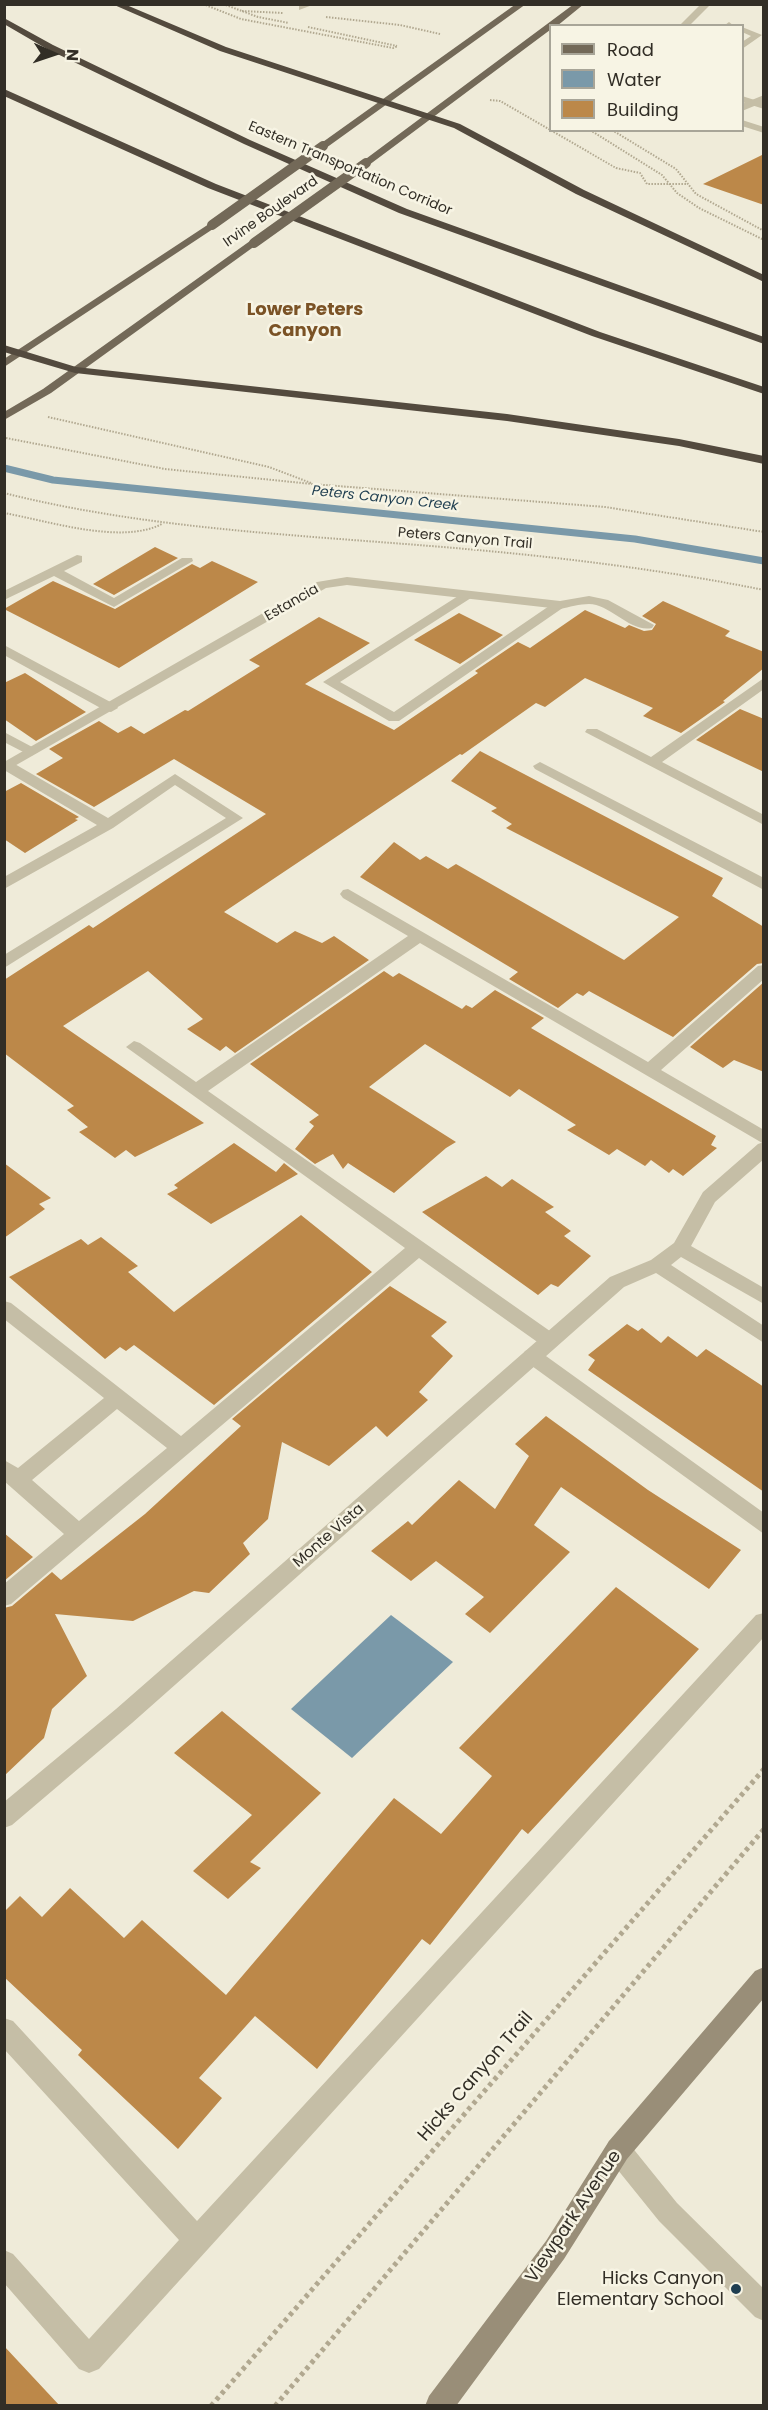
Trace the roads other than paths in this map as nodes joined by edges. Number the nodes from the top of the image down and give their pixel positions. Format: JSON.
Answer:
{"nodes":[{"id":1,"x":116,"y":4,"type":"edge"},
{"id":2,"x":311,"y":4,"type":"edge"},
{"id":3,"x":522,"y":4,"type":"edge"},
{"id":4,"x":580,"y":4,"type":"edge"},
{"id":5,"x":707,"y":4,"type":"edge"},
{"id":6,"x":302,"y":8,"type":"dead end"},
{"id":7,"x":4,"y":20,"type":"edge"},
{"id":8,"x":554,"y":24,"type":"edge"},
{"id":9,"x":685,"y":24,"type":"edge"},
{"id":10,"x":549,"y":28,"type":"edge"},
{"id":11,"x":744,"y":30,"type":"edge"},
{"id":12,"x":744,"y":45,"type":"edge"},
{"id":13,"x":4,"y":92,"type":"edge"},
{"id":14,"x":764,"y":98,"type":"edge"},
{"id":15,"x":744,"y":100,"type":"edge"},
{"id":16,"x":386,"y":101,"type":"junction"},
{"id":17,"x":753,"y":103,"type":"junction"},
{"id":18,"x":764,"y":106,"type":"edge"},
{"id":19,"x":744,"y":107,"type":"edge"},
{"id":20,"x":432,"y":116,"type":"junction"},
{"id":21,"x":744,"y":124,"type":"edge"},
{"id":22,"x":764,"y":130,"type":"edge"},
{"id":23,"x":764,"y":279,"type":"edge"},
{"id":24,"x":764,"y":341,"type":"edge"},
{"id":25,"x":4,"y":348,"type":"edge"},
{"id":26,"x":24,"y":353,"type":"junction"},
{"id":27,"x":4,"y":364,"type":"edge"},
{"id":28,"x":75,"y":370,"type":"junction"},
{"id":29,"x":764,"y":391,"type":"edge"},
{"id":30,"x":10,"y":413,"type":"edge"},
{"id":31,"x":764,"y":460,"type":"edge"},
{"id":32,"x":77,"y":559,"type":"dead end"},
{"id":33,"x":187,"y":561,"type":"dead end"},
{"id":34,"x":54,"y":571,"type":"junction"},
{"id":35,"x":466,"y":595,"type":"junction"},
{"id":36,"x":4,"y":596,"type":"edge"},
{"id":37,"x":560,"y":604,"type":"junction"},
{"id":38,"x":647,"y":625,"type":"dead end"},
{"id":39,"x":4,"y":649,"type":"edge"},
{"id":40,"x":764,"y":682,"type":"edge"},
{"id":41,"x":111,"y":708,"type":"junction"},
{"id":42,"x":592,"y":732,"type":"dead end"},
{"id":43,"x":4,"y":736,"type":"edge"},
{"id":44,"x":31,"y":752,"type":"junction"},
{"id":45,"x":652,"y":763,"type":"junction"},
{"id":46,"x":540,"y":766,"type":"dead end"},
{"id":47,"x":6,"y":767,"type":"edge"},
{"id":48,"x":764,"y":821,"type":"edge"},
{"id":49,"x":108,"y":825,"type":"junction"},
{"id":50,"x":4,"y":884,"type":"edge"},
{"id":51,"x":764,"y":885,"type":"edge"},
{"id":52,"x":348,"y":894,"type":"dead end"},
{"id":53,"x":419,"y":936,"type":"junction"},
{"id":54,"x":4,"y":963,"type":"edge"},
{"id":55,"x":764,"y":970,"type":"edge"},
{"id":56,"x":134,"y":1047,"type":"dead end"},
{"id":57,"x":649,"y":1071,"type":"junction"},
{"id":58,"x":196,"y":1091,"type":"junction"},
{"id":59,"x":764,"y":1138,"type":"edge"},
{"id":60,"x":764,"y":1148,"type":"edge"},
{"id":61,"x":418,"y":1248,"type":"junction"},
{"id":62,"x":680,"y":1248,"type":"junction"},
{"id":63,"x":658,"y":1265,"type":"junction"},
{"id":64,"x":764,"y":1297,"type":"edge"},
{"id":65,"x":4,"y":1308,"type":"edge"},
{"id":66,"x":764,"y":1336,"type":"edge"},
{"id":67,"x":550,"y":1341,"type":"junction"},
{"id":68,"x":532,"y":1356,"type":"junction"},
{"id":69,"x":118,"y":1397,"type":"junction"},
{"id":70,"x":181,"y":1448,"type":"junction"},
{"id":71,"x":11,"y":1474,"type":"edge"},
{"id":72,"x":764,"y":1526,"type":"edge"},
{"id":73,"x":79,"y":1534,"type":"junction"},
{"id":74,"x":4,"y":1597,"type":"edge"},
{"id":75,"x":764,"y":1622,"type":"edge"},
{"id":76,"x":4,"y":1816,"type":"edge"},
{"id":77,"x":764,"y":1979,"type":"edge"},
{"id":78,"x":4,"y":2030,"type":"edge"},
{"id":79,"x":618,"y":2150,"type":"junction"},
{"id":80,"x":197,"y":2240,"type":"junction"},
{"id":81,"x":4,"y":2263,"type":"edge"},
{"id":82,"x":764,"y":2308,"type":"edge"},
{"id":83,"x":439,"y":2406,"type":"edge"}],
"edges":[{"from":1,"to":16,"type":"highway"},
{"from":2,"to":6,"type":"street"},
{"from":3,"to":16,"type":"main road","name":"Irvine Boulevard"},
{"from":4,"to":8,"type":"main road","name":"Irvine Boulevard"},
{"from":5,"to":9,"type":"street"},
{"from":7,"to":24,"type":"highway","name":"Eastern Transportation Corridor"},
{"from":10,"to":20,"type":"main road","name":"Irvine Boulevard"},
{"from":11,"to":12,"type":"street"},
{"from":13,"to":29,"type":"highway"},
{"from":14,"to":17,"type":"street"},
{"from":15,"to":17,"type":"street"},
{"from":16,"to":20,"type":"highway"},
{"from":16,"to":26,"type":"main road","name":"Irvine Boulevard","bridge":true},
{"from":17,"to":18,"type":"street"},
{"from":17,"to":19,"type":"street"},
{"from":20,"to":23,"type":"highway"},
{"from":20,"to":28,"type":"main road","name":"Irvine Boulevard","bridge":true},
{"from":21,"to":22,"type":"street"},
{"from":25,"to":26,"type":"highway"},
{"from":26,"to":27,"type":"main road","name":"Irvine Boulevard"},
{"from":26,"to":28,"type":"highway"},
{"from":28,"to":30,"type":"main road","name":"Irvine Boulevard"},
{"from":28,"to":31,"type":"highway"},
{"from":32,"to":34,"type":"street"},
{"from":33,"to":34,"type":"street"},
{"from":34,"to":36,"type":"street"},
{"from":35,"to":37,"type":"street","name":"Estancia"},
{"from":35,"to":37,"type":"street"},
{"from":35,"to":41,"type":"street","name":"Estancia"},
{"from":37,"to":38,"type":"street","name":"Estancia"},
{"from":39,"to":41,"type":"street"},
{"from":40,"to":45,"type":"street"},
{"from":41,"to":44,"type":"street","name":"Estancia"},
{"from":42,"to":45,"type":"street"},
{"from":43,"to":44,"type":"street"},
{"from":44,"to":47,"type":"street","name":"Estancia"},
{"from":45,"to":48,"type":"street"},
{"from":46,"to":51,"type":"street"},
{"from":47,"to":49,"type":"street"},
{"from":49,"to":50,"type":"street"},
{"from":49,"to":54,"type":"street"},
{"from":52,"to":53,"type":"street"},
{"from":53,"to":57,"type":"street"},
{"from":53,"to":58,"type":"street"},
{"from":55,"to":57,"type":"street"},
{"from":56,"to":58,"type":"street"},
{"from":57,"to":59,"type":"street"},
{"from":58,"to":61,"type":"street"},
{"from":60,"to":62,"type":"street","name":"Monte Vista"},
{"from":61,"to":67,"type":"street"},
{"from":61,"to":70,"type":"street"},
{"from":62,"to":63,"type":"street","name":"Monte Vista"},
{"from":62,"to":64,"type":"street"},
{"from":63,"to":66,"type":"street"},
{"from":63,"to":67,"type":"street","name":"Monte Vista"},
{"from":65,"to":69,"type":"street"},
{"from":67,"to":68,"type":"street","name":"Monte Vista"},
{"from":68,"to":72,"type":"street"},
{"from":68,"to":76,"type":"street","name":"Monte Vista"},
{"from":69,"to":70,"type":"street"},
{"from":69,"to":71,"type":"street"},
{"from":70,"to":73,"type":"street"},
{"from":71,"to":73,"type":"street"},
{"from":73,"to":74,"type":"street"},
{"from":75,"to":80,"type":"street"},
{"from":77,"to":79,"type":"street","name":"Viewpark Avenue"},
{"from":78,"to":80,"type":"street"},
{"from":79,"to":82,"type":"street"},
{"from":79,"to":83,"type":"street","name":"Viewpark Avenue"},
{"from":80,"to":81,"type":"street"}]}
